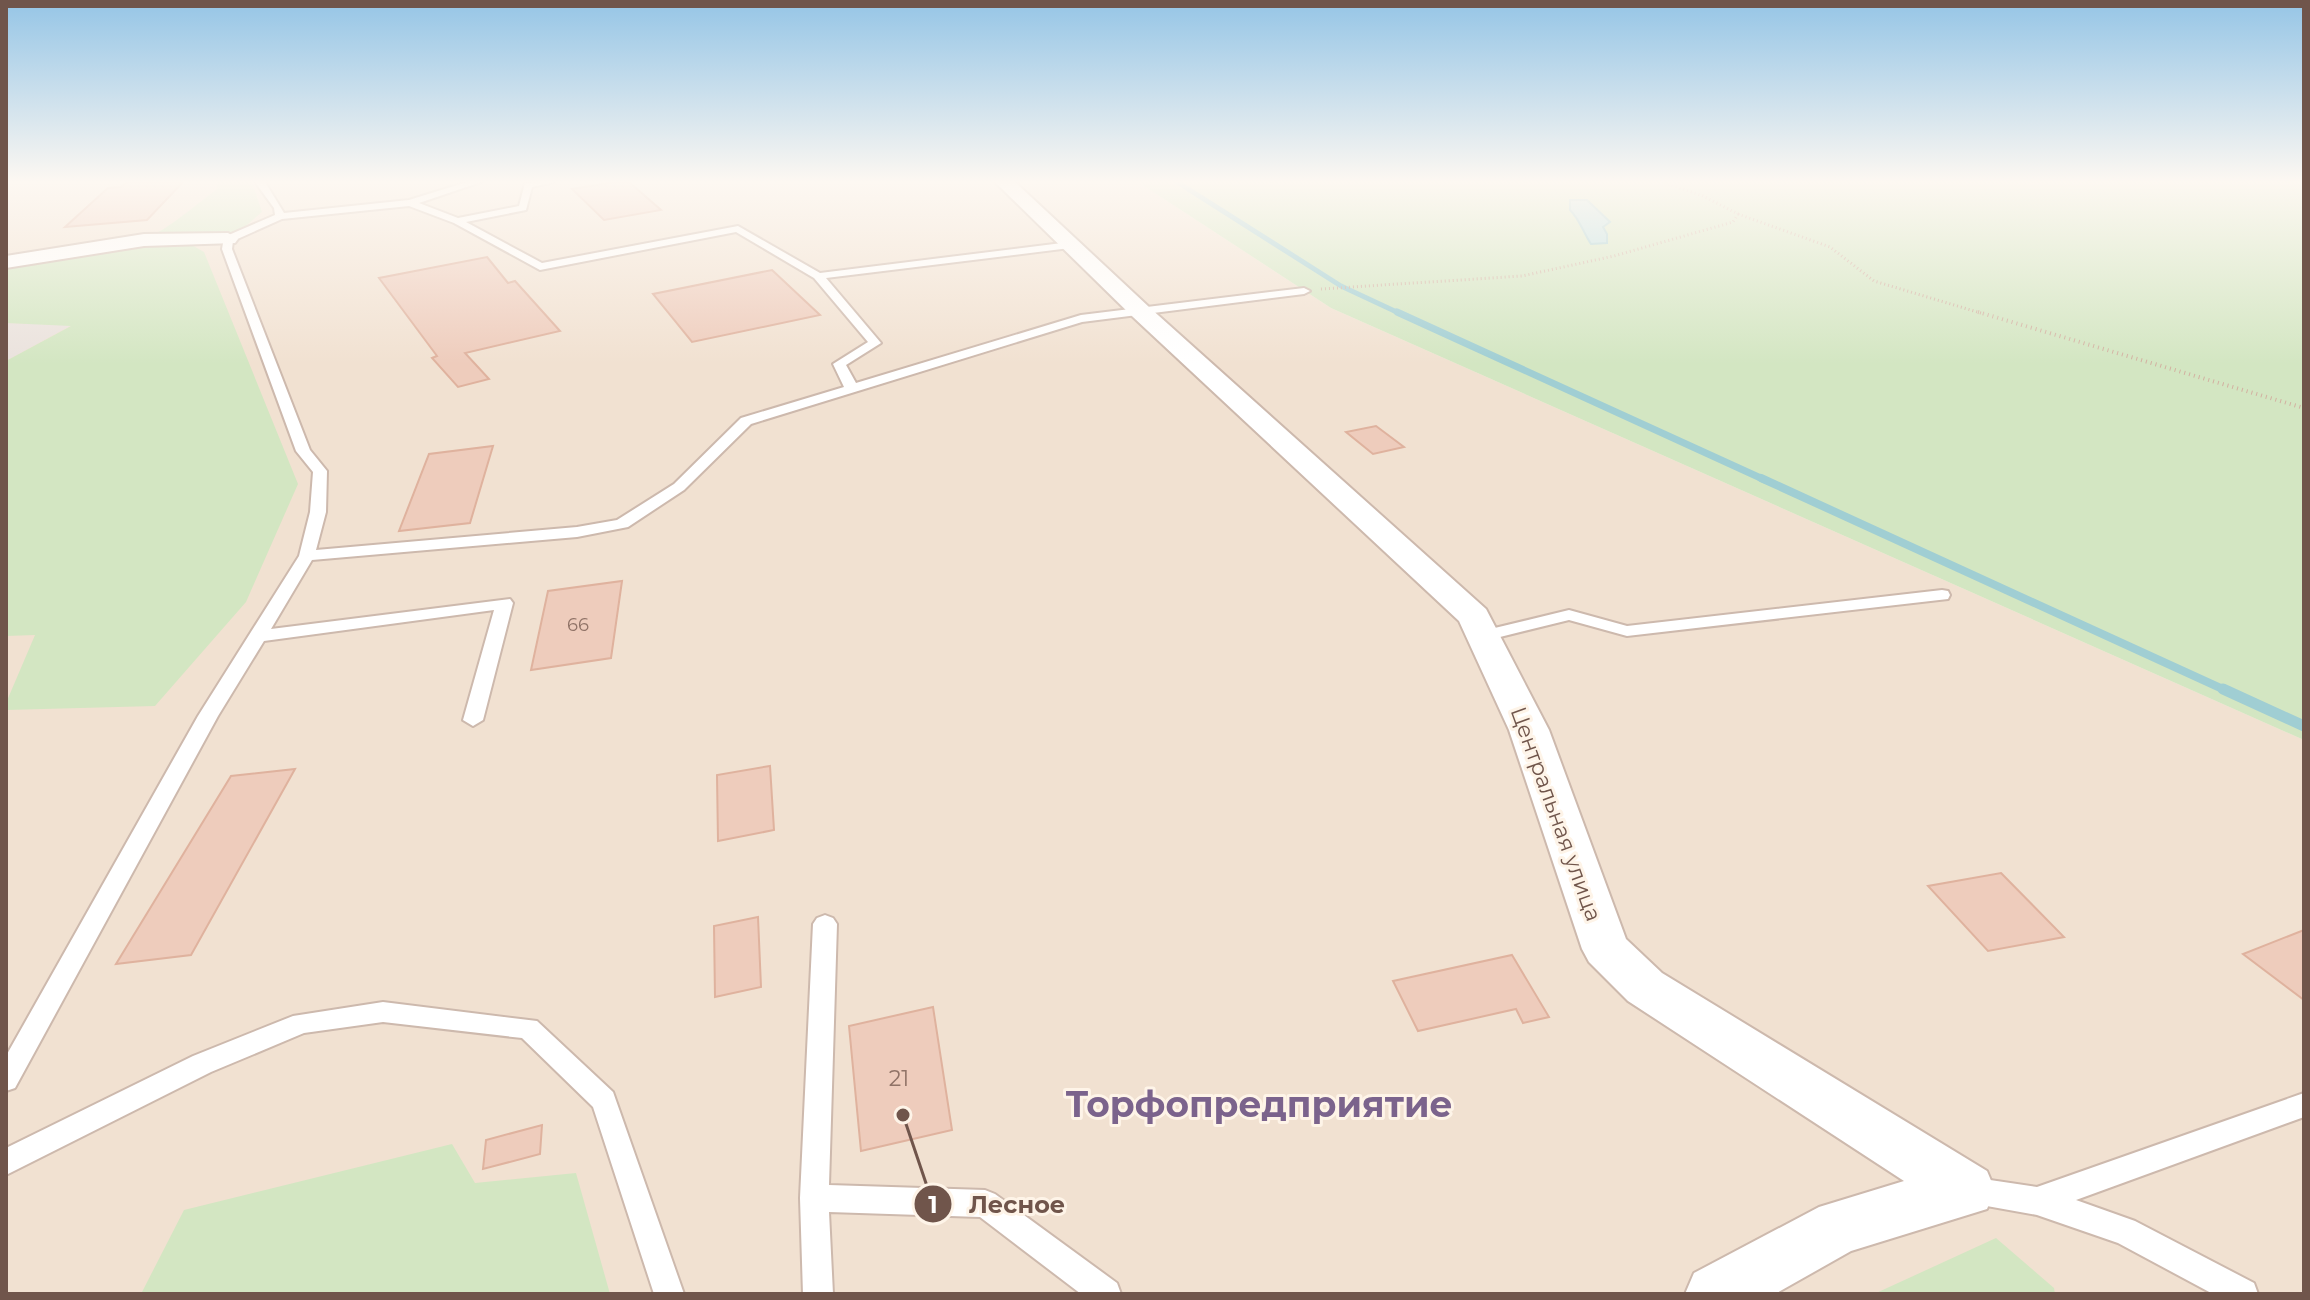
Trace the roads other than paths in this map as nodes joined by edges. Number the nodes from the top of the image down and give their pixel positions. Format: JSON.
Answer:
{"nodes":[{"id":1,"x":127,"y":243,"type":"edge"},
{"id":2,"x":228,"y":243,"type":"edge"},
{"id":3,"x":496,"y":243,"type":"edge"},
{"id":4,"x":667,"y":243,"type":"edge"},
{"id":5,"x":761,"y":243,"type":"edge"},
{"id":6,"x":1068,"y":243,"type":"edge"},
{"id":7,"x":1070,"y":245,"type":"junction"},
{"id":8,"x":6,"y":262,"type":"edge"},
{"id":9,"x":818,"y":276,"type":"junction"},
{"id":10,"x":1304,"y":291,"type":"road end"},
{"id":11,"x":1141,"y":312,"type":"junction"},
{"id":12,"x":852,"y":389,"type":"junction"},
{"id":13,"x":307,"y":556,"type":"junction"},
{"id":14,"x":1942,"y":595,"type":"dead end"},
{"id":15,"x":258,"y":636,"type":"junction"},
{"id":16,"x":1484,"y":636,"type":"junction"},
{"id":17,"x":473,"y":720,"type":"dead end"},
{"id":18,"x":825,"y":924,"type":"dead end"},
{"id":19,"x":6,"y":1080,"type":"edge"},
{"id":20,"x":2304,"y":1105,"type":"edge"},
{"id":21,"x":6,"y":1162,"type":"edge"},
{"id":22,"x":1967,"y":1190,"type":"junction"},
{"id":23,"x":814,"y":1198,"type":"junction"},
{"id":24,"x":2037,"y":1201,"type":"junction"},
{"id":25,"x":669,"y":1294,"type":"edge"},
{"id":26,"x":818,"y":1294,"type":"edge"},
{"id":27,"x":1106,"y":1294,"type":"edge"},
{"id":28,"x":1715,"y":1294,"type":"edge"},
{"id":29,"x":2243,"y":1294,"type":"edge"}],
"edges":[{"from":1,"to":8,"type":"street"},
{"from":2,"to":13,"type":"lane"},
{"from":3,"to":4,"type":"lane"},
{"from":5,"to":9,"type":"lane"},
{"from":6,"to":7,"type":"street","name":"Центральная улица"},
{"from":7,"to":9,"type":"lane"},
{"from":7,"to":11,"type":"street","name":"Центральная улица"},
{"from":9,"to":12,"type":"lane"},
{"from":10,"to":11,"type":"lane"},
{"from":11,"to":12,"type":"lane"},
{"from":11,"to":16,"type":"street","name":"Центральная улица"},
{"from":12,"to":13,"type":"lane"},
{"from":13,"to":15,"type":"lane"},
{"from":14,"to":16,"type":"lane"},
{"from":15,"to":17,"type":"lane"},
{"from":15,"to":19,"type":"lane"},
{"from":16,"to":22,"type":"street","name":"Центральная улица"},
{"from":18,"to":23,"type":"lane"},
{"from":20,"to":24,"type":"lane"},
{"from":21,"to":25,"type":"lane"},
{"from":22,"to":24,"type":"lane"},
{"from":22,"to":28,"type":"street"},
{"from":23,"to":26,"type":"lane"},
{"from":23,"to":27,"type":"lane"},
{"from":24,"to":29,"type":"lane"}]}
